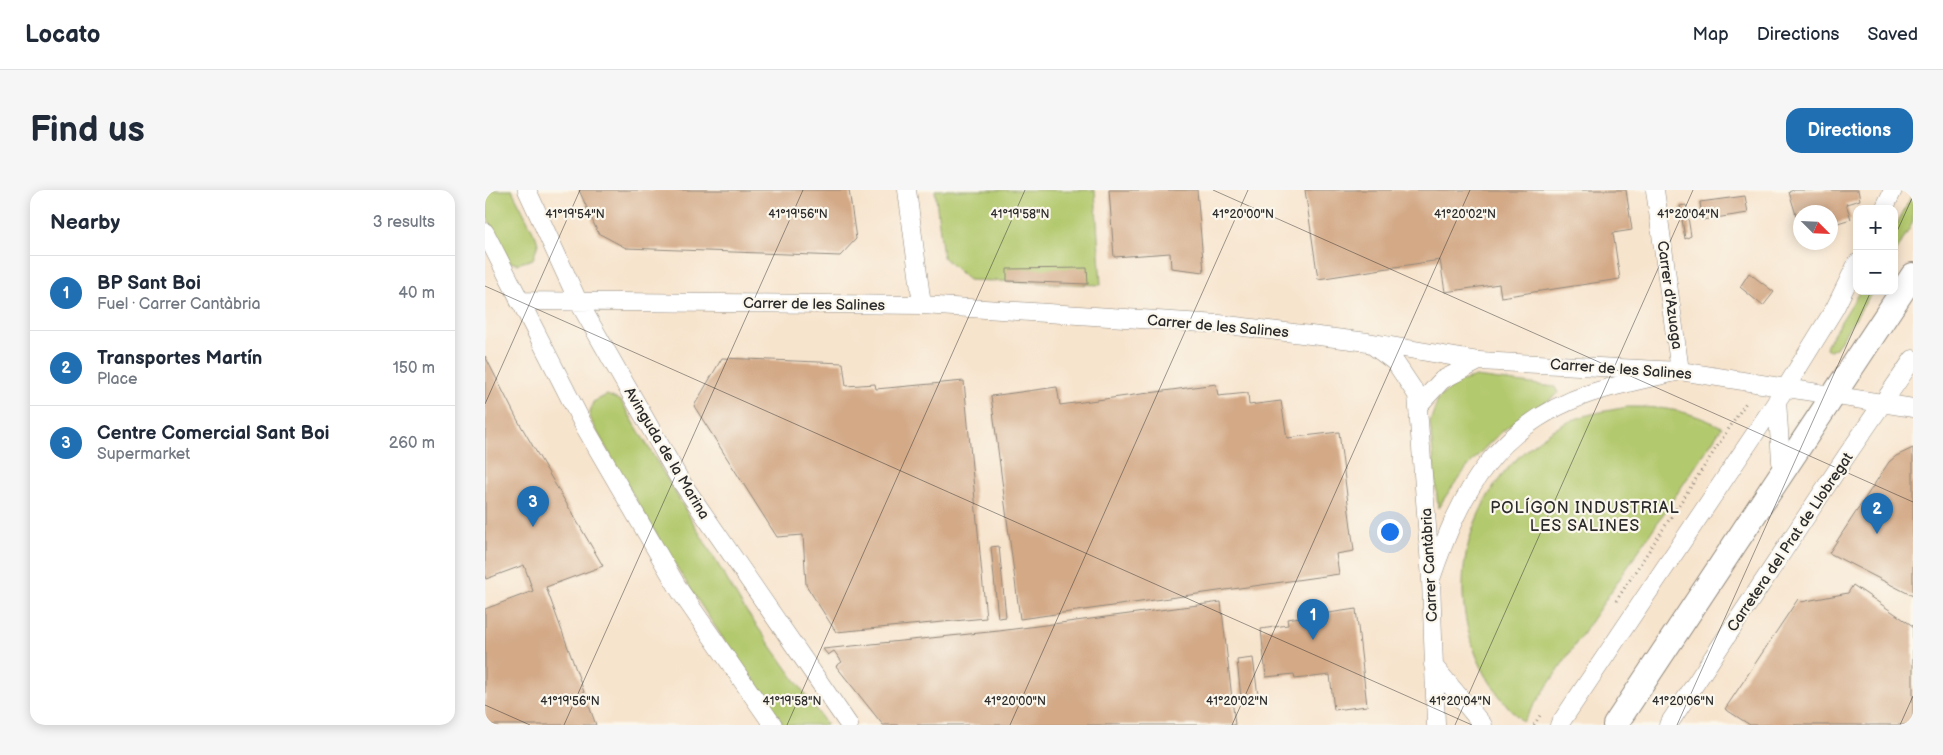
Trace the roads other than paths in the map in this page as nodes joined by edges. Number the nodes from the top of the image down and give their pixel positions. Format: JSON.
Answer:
{"nodes":[{"id":1,"x":527,"y":190,"type":"edge"},
{"id":2,"x":907,"y":190,"type":"edge"},
{"id":3,"x":1655,"y":190,"type":"edge"},
{"id":4,"x":1893,"y":190,"type":"edge"},
{"id":5,"x":1886,"y":205,"type":"edge"},
{"id":6,"x":485,"y":232,"type":"edge"},
{"id":7,"x":1853,"y":272,"type":"edge"},
{"id":8,"x":1913,"y":276,"type":"edge"},
{"id":9,"x":519,"y":301,"type":"junction"},
{"id":10,"x":578,"y":301,"type":"junction"},
{"id":11,"x":922,"y":305,"type":"junction"},
{"id":12,"x":1368,"y":342,"type":"junction"},
{"id":13,"x":1913,"y":359,"type":"edge"},
{"id":14,"x":1479,"y":361,"type":"junction"},
{"id":15,"x":1680,"y":371,"type":"junction"},
{"id":16,"x":1781,"y":394,"type":"junction"},
{"id":17,"x":1833,"y":396,"type":"junction"},
{"id":18,"x":1884,"y":403,"type":"junction"},
{"id":19,"x":1419,"y":405,"type":"junction"},
{"id":20,"x":1913,"y":408,"type":"edge"},
{"id":21,"x":1782,"y":476,"type":"junction"},
{"id":22,"x":1431,"y":579,"type":"junction"},
{"id":23,"x":1433,"y":665,"type":"junction"},
{"id":24,"x":773,"y":725,"type":"edge"},
{"id":25,"x":849,"y":725,"type":"edge"},
{"id":26,"x":1436,"y":725,"type":"edge"},
{"id":27,"x":1483,"y":725,"type":"edge"},
{"id":28,"x":1559,"y":725,"type":"edge"},
{"id":29,"x":1615,"y":725,"type":"edge"},
{"id":30,"x":1668,"y":725,"type":"edge"}],
"edges":[{"from":1,"to":10,"type":"street","name":"Avinguda de la Marina"},
{"from":2,"to":11,"type":"street"},
{"from":3,"to":15,"type":"street","name":"Carrer d'Azuaga"},
{"from":4,"to":5,"type":"street"},
{"from":6,"to":9,"type":"street"},
{"from":7,"to":16,"type":"street"},
{"from":8,"to":17,"type":"street"},
{"from":9,"to":10,"type":"street","name":"Carrer de les Salines"},
{"from":9,"to":24,"type":"street"},
{"from":10,"to":11,"type":"street","name":"Carrer de les Salines"},
{"from":10,"to":25,"type":"street","name":"Avinguda de la Marina"},
{"from":11,"to":12,"type":"street","name":"Carrer de les Salines"},
{"from":12,"to":14,"type":"street","name":"Carrer de les Salines"},
{"from":12,"to":19,"type":"street","name":"Carrer Cantàbria"},
{"from":13,"to":18,"type":"street","name":"Carretera del Prat de Llobregat"},
{"from":14,"to":15,"type":"street","name":"Carrer de les Salines"},
{"from":14,"to":19,"type":"street"},
{"from":15,"to":16,"type":"street","name":"Carrer de les Salines"},
{"from":15,"to":22,"type":"street"},
{"from":16,"to":17,"type":"street","name":"Carrer de les Salines"},
{"from":16,"to":21,"type":"street"},
{"from":16,"to":28,"type":"street"},
{"from":17,"to":18,"type":"street","name":"Carrer de les Salines"},
{"from":17,"to":21,"type":"street"},
{"from":18,"to":20,"type":"street","name":"Carrer de les Salines"},
{"from":18,"to":30,"type":"street","name":"Carretera del Prat de Llobregat"},
{"from":19,"to":22,"type":"street","name":"Carrer Cantàbria"},
{"from":21,"to":29,"type":"street"},
{"from":22,"to":23,"type":"street","name":"Carrer Cantàbria"},
{"from":23,"to":26,"type":"street","name":"Carrer Cantàbria"},
{"from":23,"to":27,"type":"street"}]}
